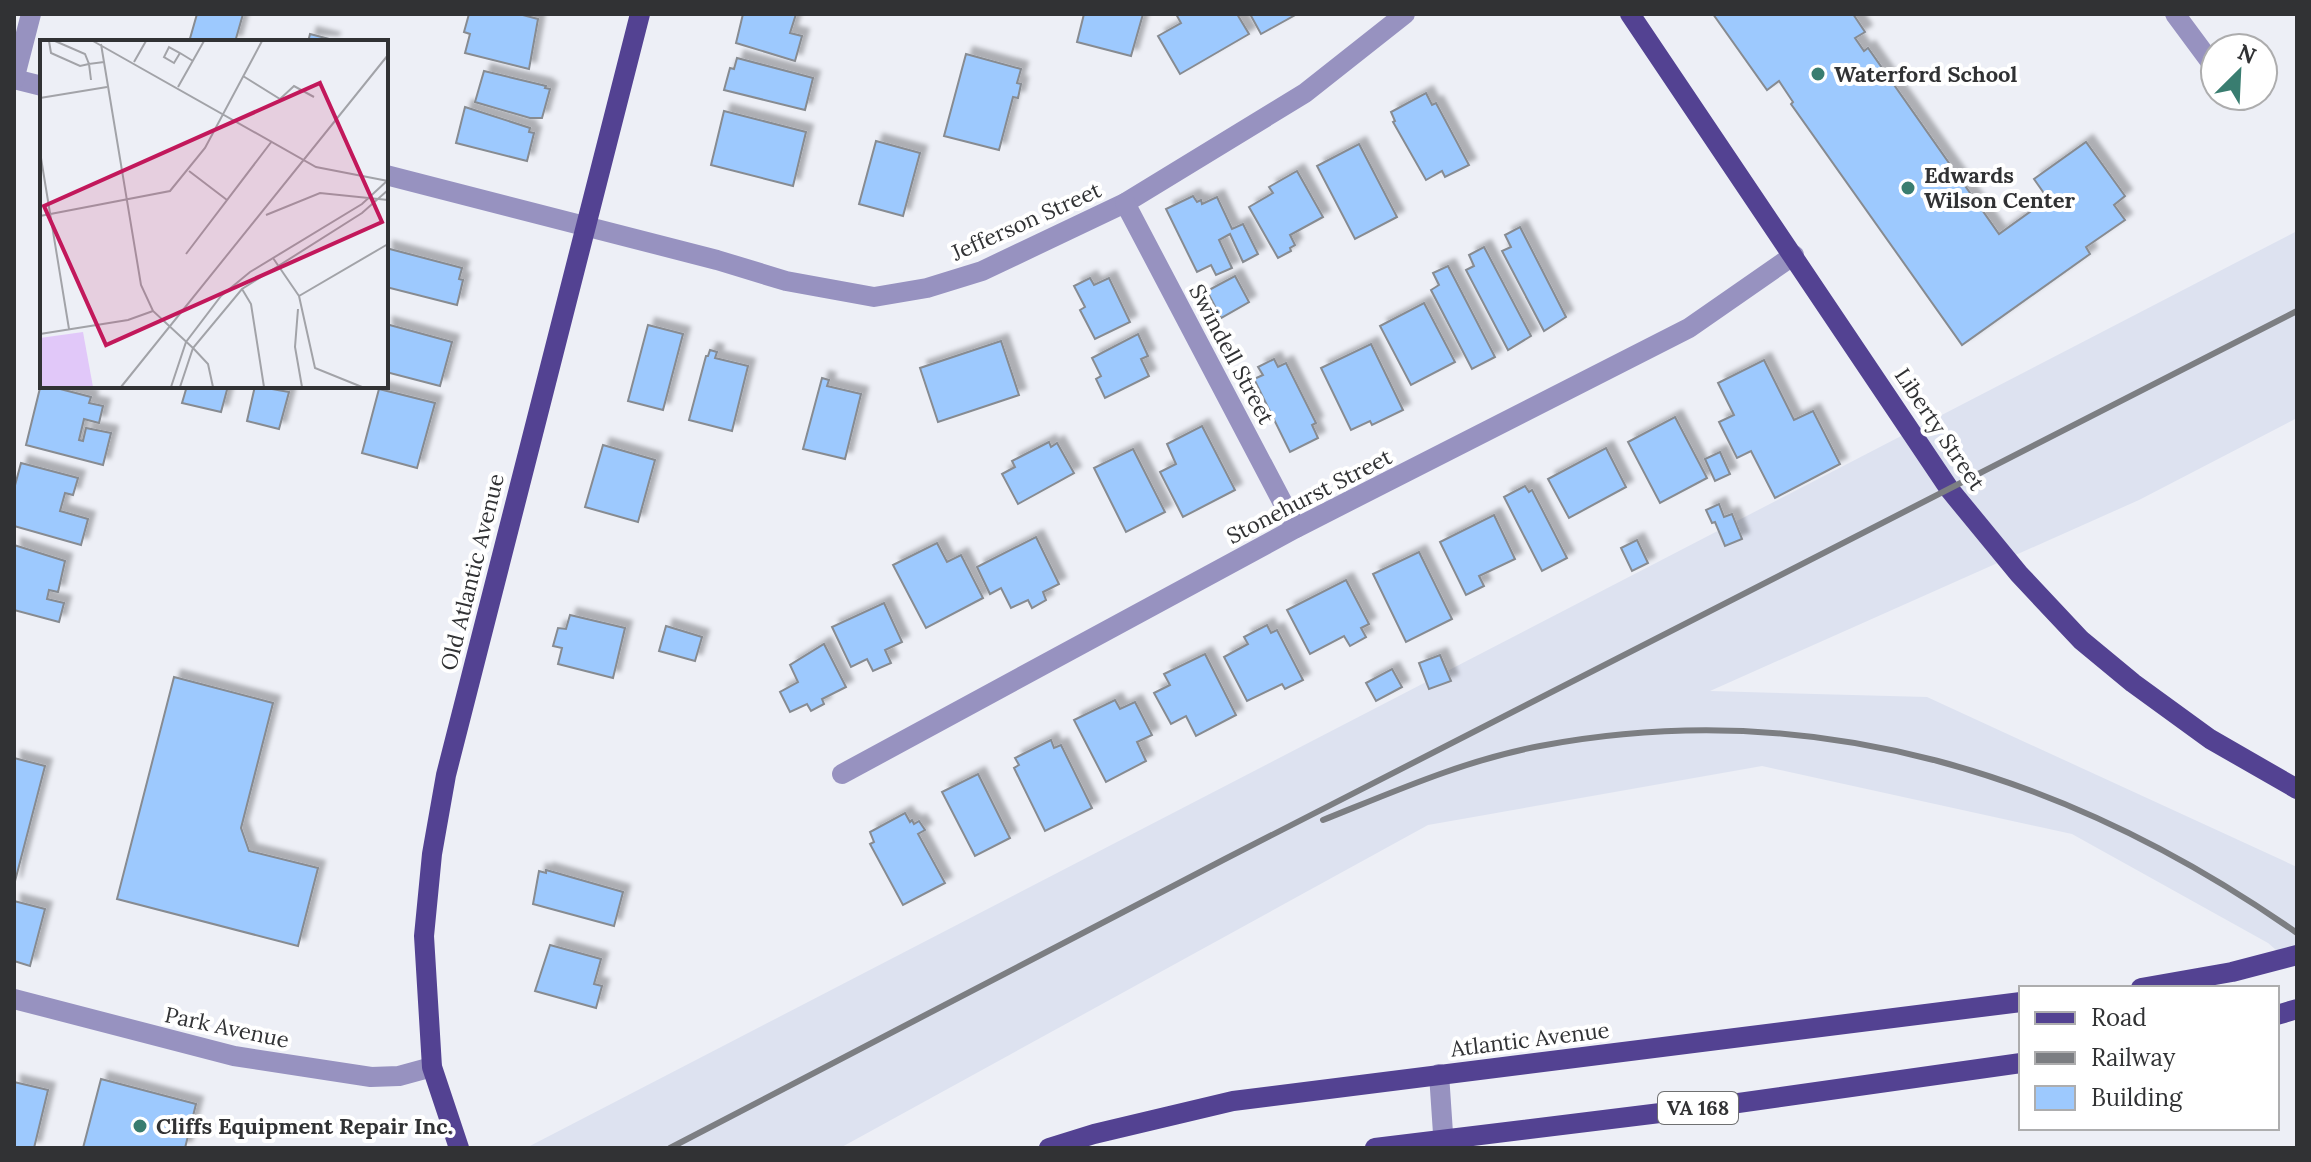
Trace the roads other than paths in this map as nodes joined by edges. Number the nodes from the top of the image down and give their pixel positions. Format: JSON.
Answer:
{"nodes":[{"id":1,"x":31,"y":14,"type":"edge"},
{"id":2,"x":640,"y":14,"type":"edge"},
{"id":3,"x":1405,"y":14,"type":"edge"},
{"id":4,"x":1630,"y":14,"type":"edge"},
{"id":5,"x":2175,"y":14,"type":"edge"},
{"id":6,"x":2199,"y":46,"type":"edge"},
{"id":7,"x":14,"y":79,"type":"edge"},
{"id":8,"x":40,"y":86,"type":"edge"},
{"id":9,"x":388,"y":176,"type":"edge"},
{"id":10,"x":1125,"y":203,"type":"junction"},
{"id":11,"x":584,"y":226,"type":"junction"},
{"id":12,"x":1794,"y":255,"type":"junction"},
{"id":13,"x":1296,"y":528,"type":"junction"},
{"id":14,"x":842,"y":774,"type":"dead end"},
{"id":15,"x":2297,"y":789,"type":"edge"},
{"id":16,"x":2297,"y":955,"type":"edge"},
{"id":17,"x":2152,"y":986,"type":"edge"},
{"id":18,"x":14,"y":999,"type":"edge"},
{"id":19,"x":2019,"y":1002,"type":"edge"},
{"id":20,"x":2019,"y":1063,"type":"edge"},
{"id":21,"x":432,"y":1067,"type":"junction"},
{"id":22,"x":1439,"y":1074,"type":"junction"},
{"id":23,"x":1444,"y":1143,"type":"edge"},
{"id":24,"x":459,"y":1148,"type":"edge"},
{"id":25,"x":1049,"y":1148,"type":"edge"},
{"id":26,"x":1375,"y":1148,"type":"edge"}],
"edges":[{"from":1,"to":7,"type":"street"},
{"from":2,"to":11,"type":"main road","name":"Old Atlantic Avenue"},
{"from":3,"to":10,"type":"street","name":"Jefferson Street"},
{"from":4,"to":12,"type":"main road","name":"Liberty Street"},
{"from":5,"to":6,"type":"street"},
{"from":7,"to":8,"type":"street"},
{"from":9,"to":11,"type":"street","name":"Jefferson Street"},
{"from":10,"to":11,"type":"street","name":"Jefferson Street"},
{"from":10,"to":13,"type":"street","name":"Swindell Street"},
{"from":11,"to":21,"type":"main road","name":"Old Atlantic Avenue"},
{"from":12,"to":13,"type":"street","name":"Stonehurst Street"},
{"from":12,"to":15,"type":"main road","name":"Liberty Street"},
{"from":13,"to":14,"type":"street","name":"Stonehurst Street"},
{"from":16,"to":17,"type":"main road"},
{"from":18,"to":21,"type":"street","name":"Park Avenue"},
{"from":19,"to":22,"type":"main road","name":"Atlantic Avenue"},
{"from":20,"to":23,"type":"main road","number":"VA 168"},
{"from":21,"to":24,"type":"main road","name":"Old Atlantic Avenue"},
{"from":22,"to":23,"type":"street"},
{"from":22,"to":25,"type":"main road","name":"Atlantic Avenue"},
{"from":23,"to":26,"type":"main road","number":"VA 168"}]}
